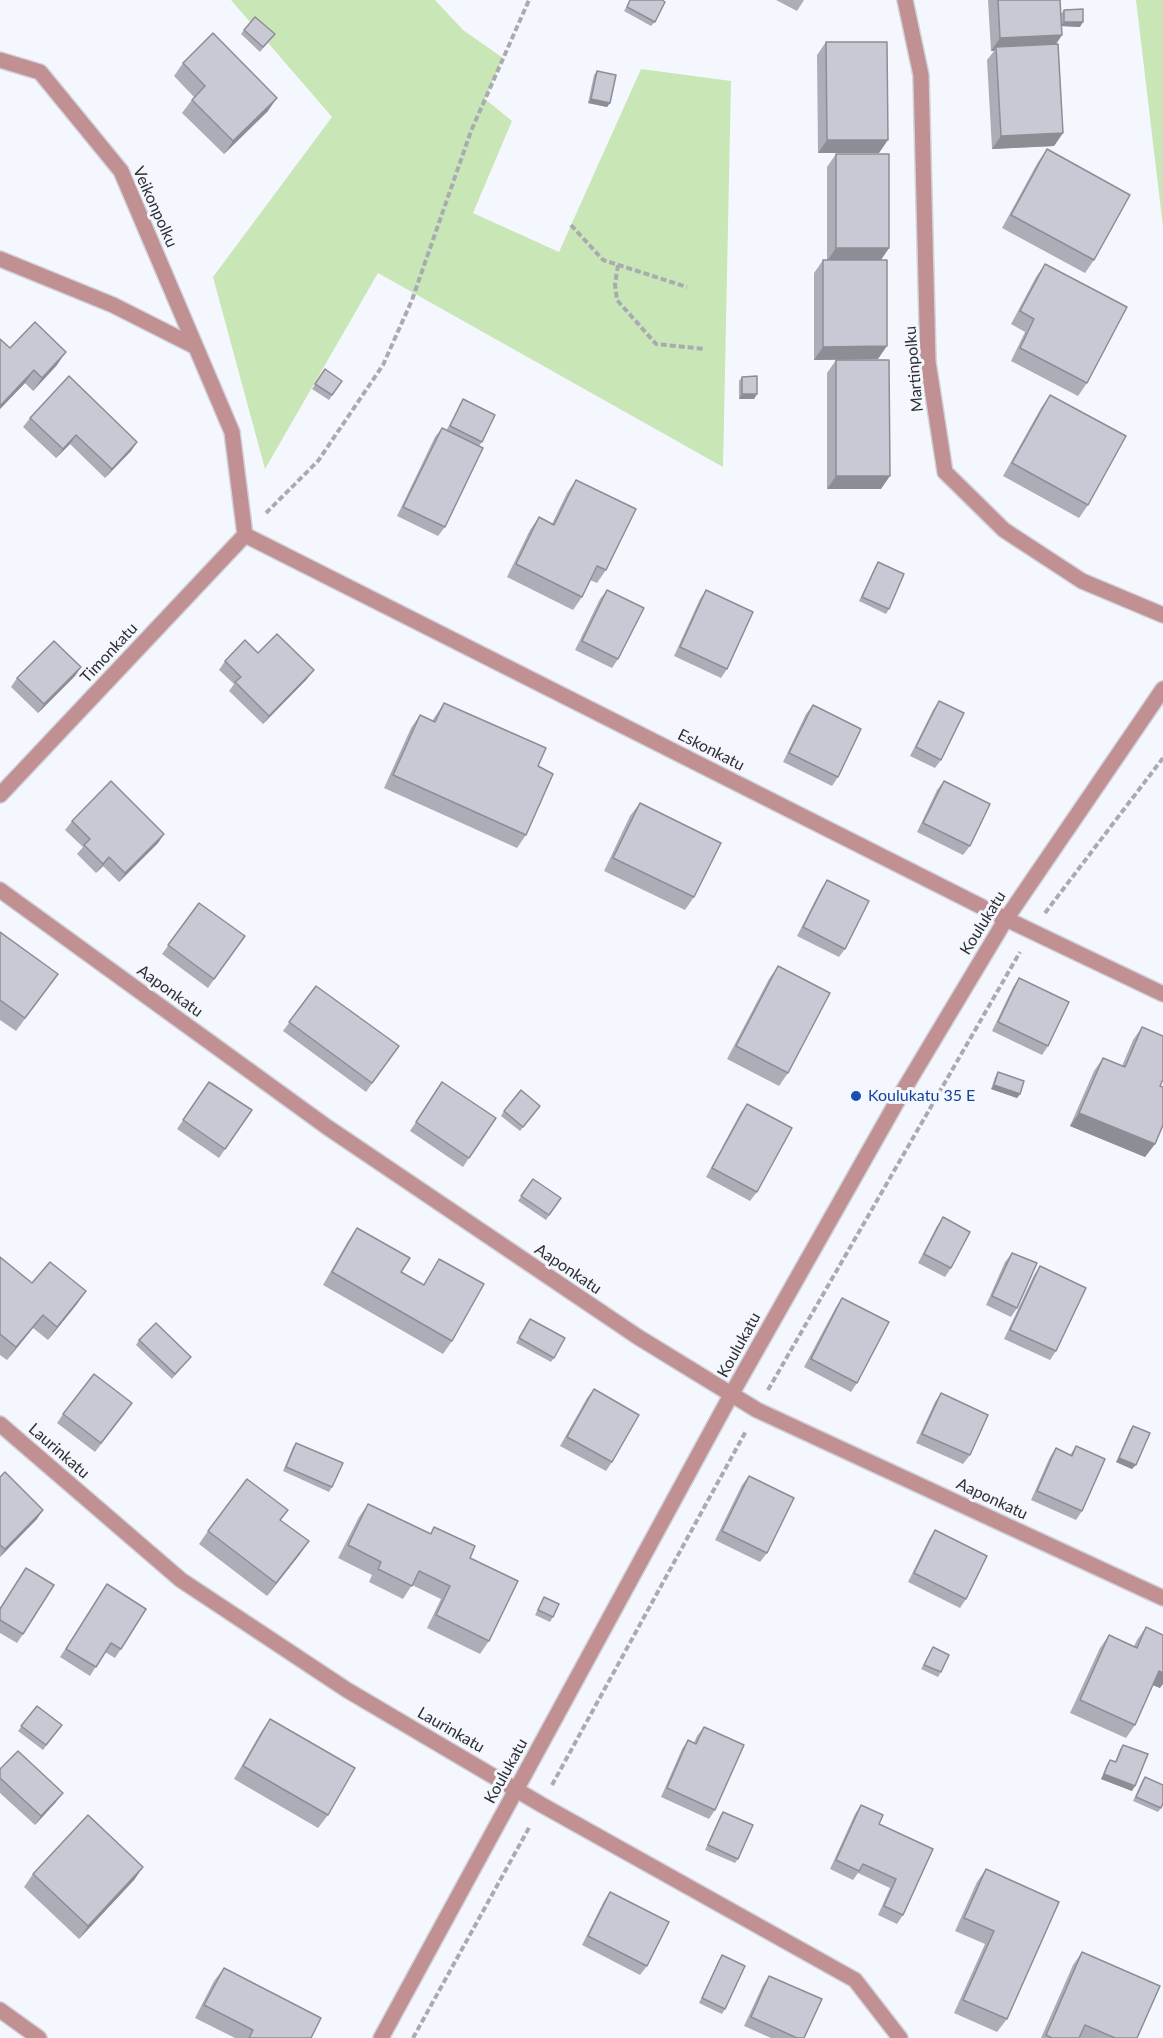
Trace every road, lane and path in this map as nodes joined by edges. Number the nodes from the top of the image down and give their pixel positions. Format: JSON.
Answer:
{"nodes":[{"id":1,"x":529,"y":0,"type":"edge"},
{"id":2,"x":905,"y":0,"type":"edge"},
{"id":3,"x":0,"y":60,"type":"edge"},
{"id":4,"x":571,"y":225,"type":"dead end"},
{"id":5,"x":0,"y":259,"type":"edge"},
{"id":6,"x":618,"y":265,"type":"junction"},
{"id":7,"x":687,"y":287,"type":"dead end"},
{"id":8,"x":196,"y":347,"type":"junction"},
{"id":9,"x":705,"y":349,"type":"dead end"},
{"id":10,"x":245,"y":535,"type":"junction"},
{"id":11,"x":1163,"y":615,"type":"edge"},
{"id":12,"x":1163,"y":689,"type":"edge"},
{"id":13,"x":1163,"y":758,"type":"edge"},
{"id":14,"x":0,"y":795,"type":"edge"},
{"id":15,"x":0,"y":890,"type":"edge"},
{"id":16,"x":1006,"y":919,"type":"junction"},
{"id":17,"x":1031,"y":932,"type":"junction"},
{"id":18,"x":1163,"y":994,"type":"edge"},
{"id":19,"x":731,"y":1395,"type":"junction"},
{"id":20,"x":757,"y":1410,"type":"junction"},
{"id":21,"x":0,"y":1424,"type":"edge"},
{"id":22,"x":1163,"y":1598,"type":"edge"},
{"id":23,"x":517,"y":1790,"type":"junction"},
{"id":24,"x":542,"y":1805,"type":"junction"},
{"id":25,"x":0,"y":2010,"type":"edge"},
{"id":26,"x":39,"y":2038,"type":"edge"},
{"id":27,"x":381,"y":2038,"type":"edge"},
{"id":28,"x":413,"y":2038,"type":"edge"},
{"id":29,"x":900,"y":2038,"type":"edge"}],
"edges":[{"from":1,"to":10,"type":"path"},
{"from":2,"to":11,"type":"street","name":"Martinpolku"},
{"from":3,"to":8,"type":"street","name":"Veikonpolku"},
{"from":4,"to":6,"type":"path"},
{"from":5,"to":8,"type":"street"},
{"from":6,"to":7,"type":"path"},
{"from":6,"to":9,"type":"path"},
{"from":8,"to":10,"type":"street","name":"Veikonpolku"},
{"from":10,"to":14,"type":"street","name":"Timonkatu"},
{"from":10,"to":16,"type":"street","name":"Eskonkatu"},
{"from":12,"to":16,"type":"street","name":"Koulukatu"},
{"from":13,"to":17,"type":"path"},
{"from":15,"to":19,"type":"street","name":"Aaponkatu"},
{"from":16,"to":17,"type":"street","name":"Eskonkatu"},
{"from":16,"to":19,"type":"street","name":"Koulukatu"},
{"from":17,"to":18,"type":"street","name":"Eskonkatu"},
{"from":17,"to":20,"type":"path"},
{"from":19,"to":20,"type":"street","name":"Aaponkatu"},
{"from":19,"to":23,"type":"street","name":"Koulukatu"},
{"from":20,"to":22,"type":"street","name":"Aaponkatu"},
{"from":20,"to":24,"type":"path"},
{"from":21,"to":23,"type":"street","name":"Laurinkatu"},
{"from":23,"to":24,"type":"street","name":"Laurinkatu"},
{"from":23,"to":27,"type":"street","name":"Koulukatu"},
{"from":24,"to":28,"type":"path"},
{"from":24,"to":29,"type":"street","name":"Laurinkatu"},
{"from":25,"to":26,"type":"street"}]}
